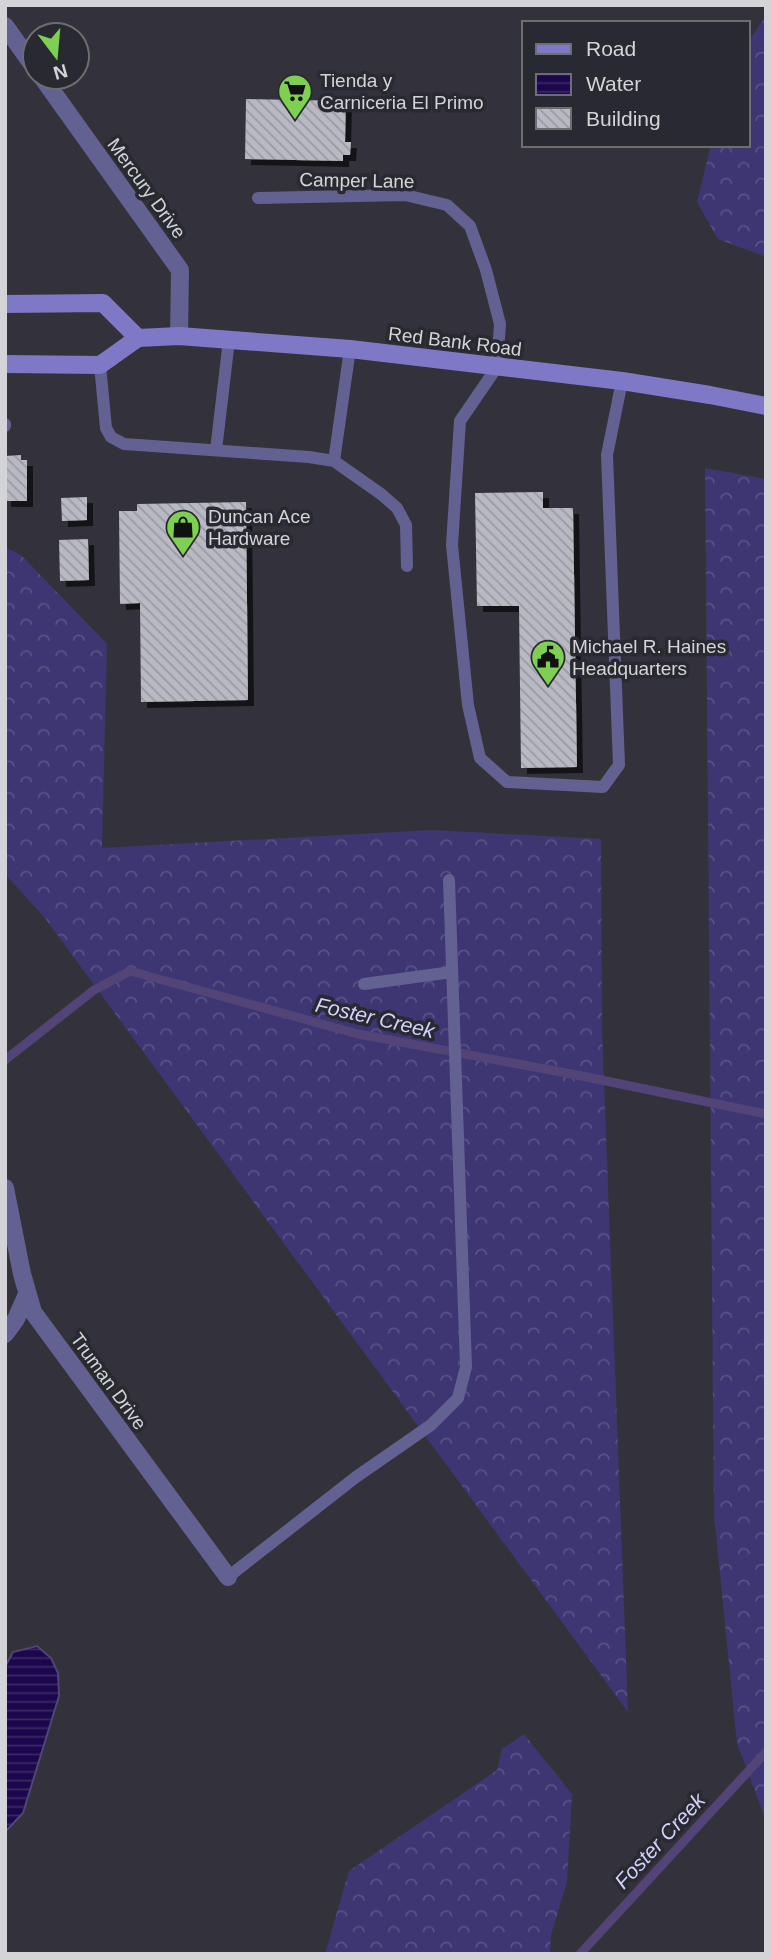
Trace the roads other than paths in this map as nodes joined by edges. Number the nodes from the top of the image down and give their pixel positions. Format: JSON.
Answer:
{"nodes":[{"id":1,"x":5,"y":26,"type":"edge"},
{"id":2,"x":21,"y":48,"type":"edge"},
{"id":3,"x":52,"y":91,"type":"edge"},
{"id":4,"x":258,"y":198,"type":"dead end"},
{"id":5,"x":5,"y":304,"type":"edge"},
{"id":6,"x":179,"y":336,"type":"junction"},
{"id":7,"x":138,"y":338,"type":"junction"},
{"id":8,"x":229,"y":340,"type":"junction"},
{"id":9,"x":350,"y":349,"type":"junction"},
{"id":10,"x":5,"y":364,"type":"edge"},
{"id":11,"x":100,"y":365,"type":"junction"},
{"id":12,"x":497,"y":367,"type":"junction"},
{"id":13,"x":622,"y":381,"type":"junction"},
{"id":14,"x":766,"y":407,"type":"edge"},
{"id":15,"x":216,"y":450,"type":"junction"},
{"id":16,"x":334,"y":461,"type":"junction"},
{"id":17,"x":407,"y":566,"type":"dead end"},
{"id":18,"x":449,"y":880,"type":"dead end"},
{"id":19,"x":452,"y":972,"type":"junction"},
{"id":20,"x":364,"y":984,"type":"dead end"},
{"id":21,"x":5,"y":1188,"type":"edge"},
{"id":22,"x":27,"y":1294,"type":"junction"},
{"id":23,"x":5,"y":1334,"type":"edge"},
{"id":24,"x":228,"y":1577,"type":"joint"}],
"edges":[{"from":1,"to":2,"type":"street"},
{"from":3,"to":6,"type":"street","name":"Mercury Drive"},
{"from":4,"to":12,"type":"lane","name":"Camper Lane"},
{"from":5,"to":7,"type":"main road"},
{"from":6,"to":7,"type":"main road","name":"Red Bank Road"},
{"from":6,"to":8,"type":"main road","name":"Red Bank Road"},
{"from":7,"to":11,"type":"main road"},
{"from":8,"to":9,"type":"main road","name":"Red Bank Road"},
{"from":8,"to":15,"type":"lane"},
{"from":9,"to":12,"type":"main road","name":"Red Bank Road"},
{"from":9,"to":16,"type":"lane"},
{"from":10,"to":11,"type":"main road"},
{"from":11,"to":15,"type":"lane"},
{"from":12,"to":13,"type":"main road","name":"Red Bank Road"},
{"from":12,"to":13,"type":"lane"},
{"from":13,"to":14,"type":"main road","name":"Red Bank Road"},
{"from":15,"to":16,"type":"lane"},
{"from":16,"to":17,"type":"lane"},
{"from":18,"to":19,"type":"lane"},
{"from":19,"to":20,"type":"lane"},
{"from":19,"to":24,"type":"lane"},
{"from":21,"to":22,"type":"street","name":"Truman Drive"},
{"from":22,"to":23,"type":"street"},
{"from":22,"to":24,"type":"street","name":"Truman Drive"}]}
